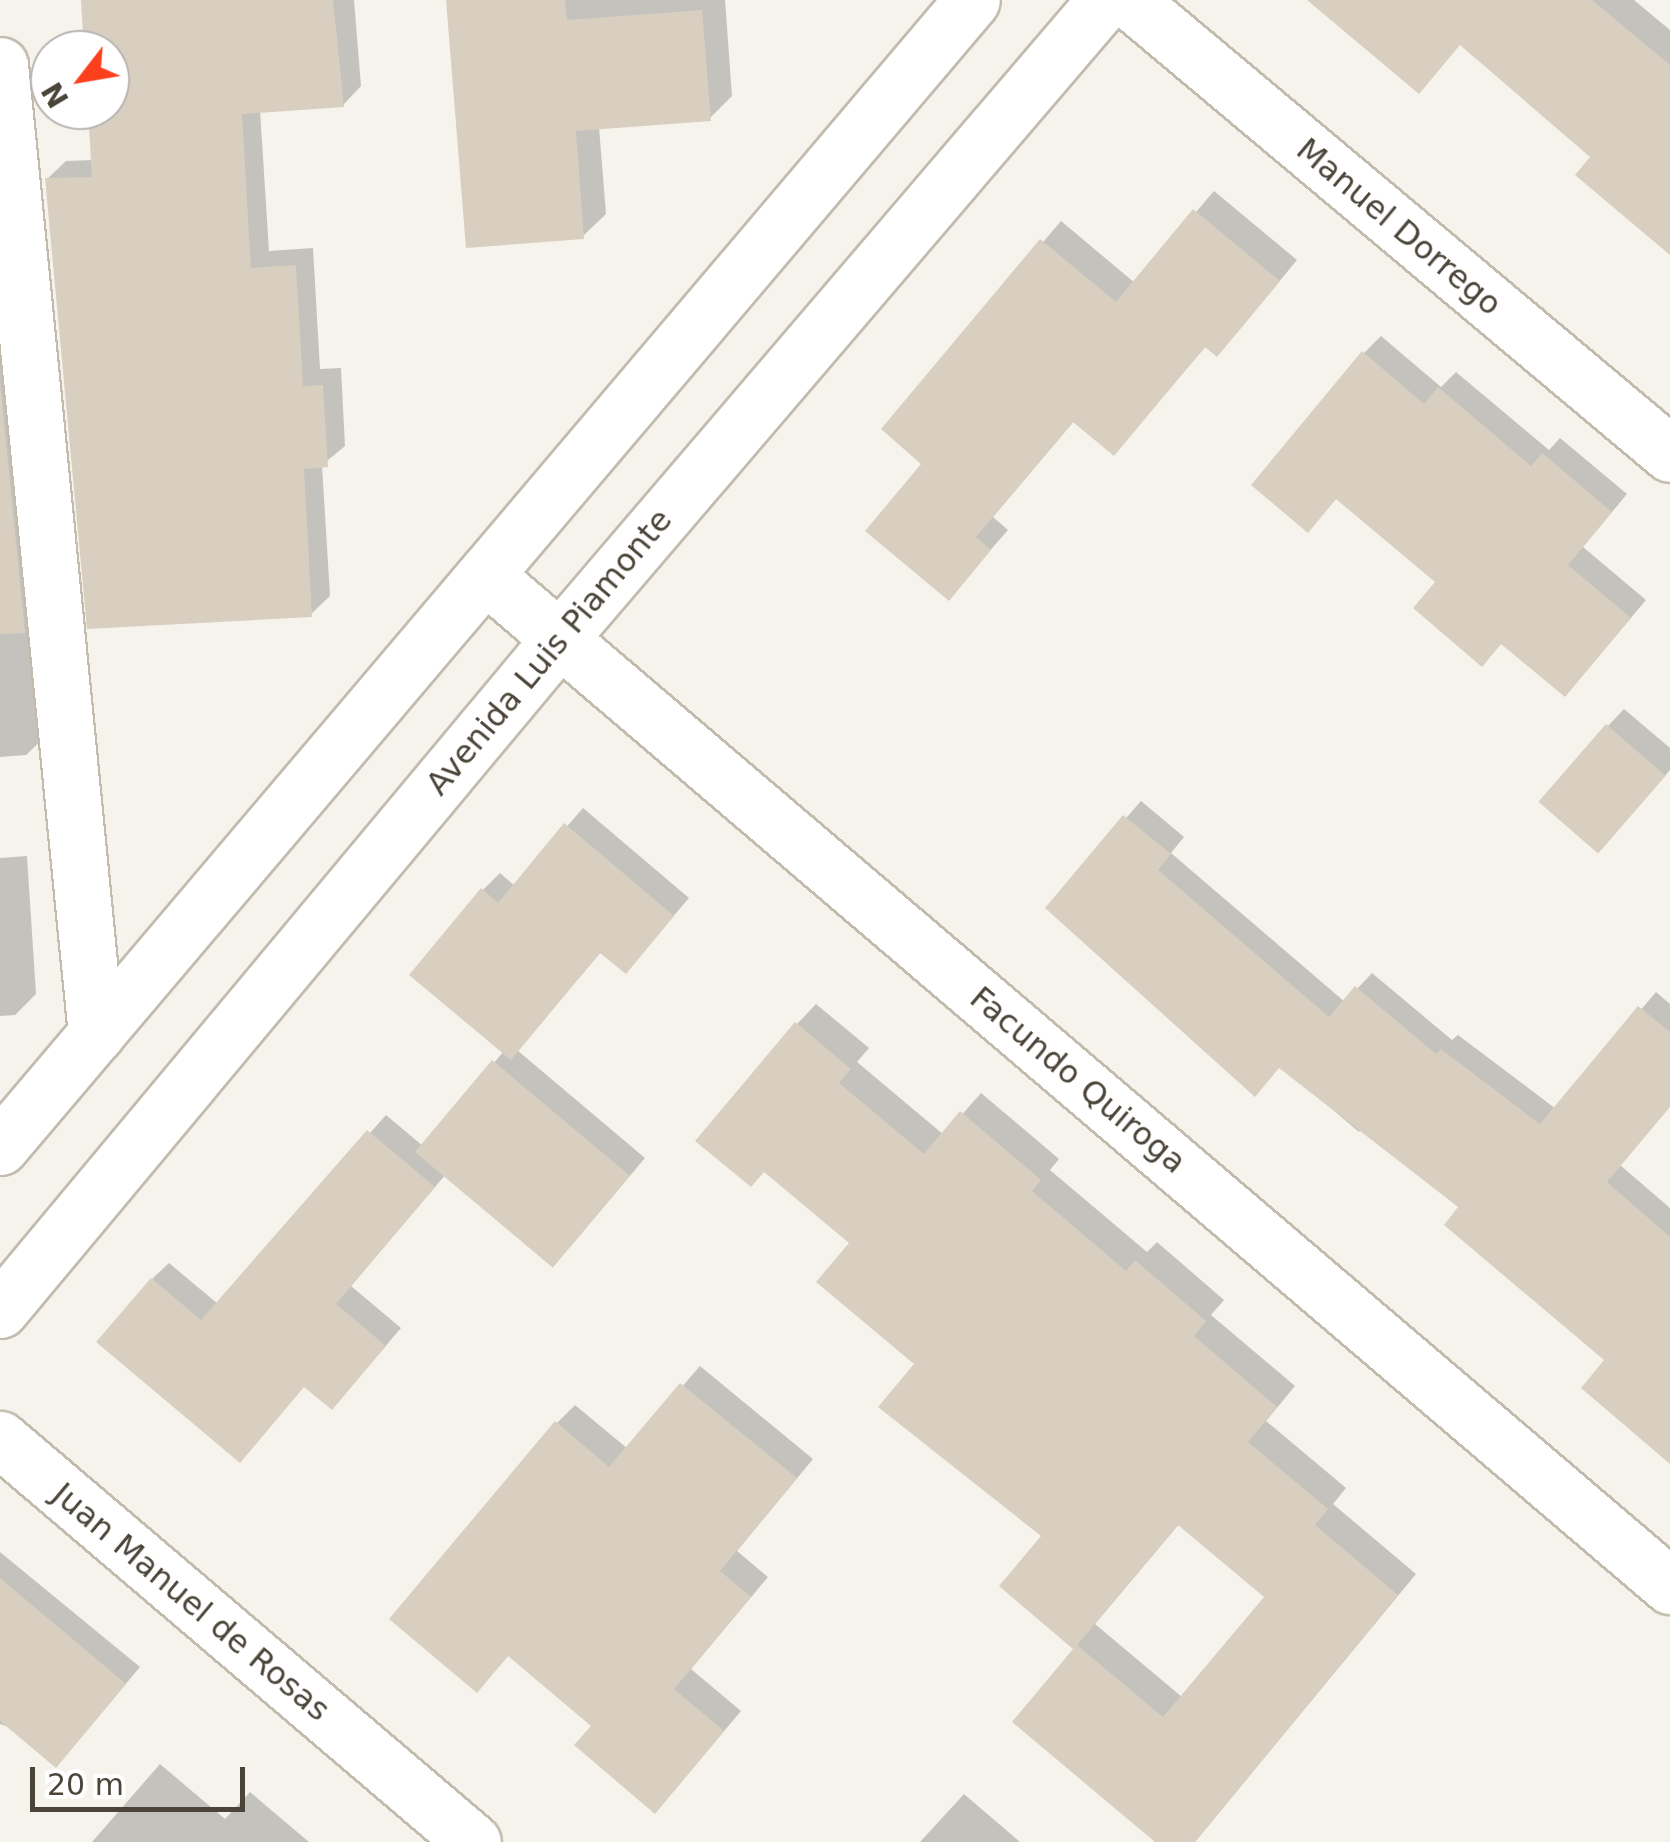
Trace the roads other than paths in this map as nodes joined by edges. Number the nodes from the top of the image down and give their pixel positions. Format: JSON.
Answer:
{"nodes":[{"id":1,"x":972,"y":0,"type":"edge"},
{"id":2,"x":1104,"y":0,"type":"edge"},
{"id":3,"x":1129,"y":0,"type":"edge"},
{"id":4,"x":0,"y":65,"type":"edge"},
{"id":5,"x":1670,"y":454,"type":"edge"},
{"id":6,"x":485,"y":575,"type":"junction"},
{"id":7,"x":560,"y":638,"type":"junction"},
{"id":8,"x":96,"y":1034,"type":"junction"},
{"id":9,"x":0,"y":1147,"type":"edge"},
{"id":10,"x":0,"y":1310,"type":"edge"},
{"id":11,"x":0,"y":1439,"type":"edge"},
{"id":12,"x":1670,"y":1586,"type":"edge"},
{"id":13,"x":473,"y":1842,"type":"edge"}],
"edges":[{"from":1,"to":6,"type":"street"},
{"from":2,"to":7,"type":"street","name":"Avenida Luis Piamonte"},
{"from":3,"to":5,"type":"street","name":"Manuel Dorrego"},
{"from":4,"to":8,"type":"street"},
{"from":6,"to":7,"type":"street","name":"Facundo Quiroga"},
{"from":6,"to":8,"type":"street"},
{"from":7,"to":10,"type":"street","name":"Avenida Luis Piamonte"},
{"from":7,"to":12,"type":"street","name":"Facundo Quiroga"},
{"from":8,"to":9,"type":"street"},
{"from":11,"to":13,"type":"street","name":"Juan Manuel de Rosas"}]}
